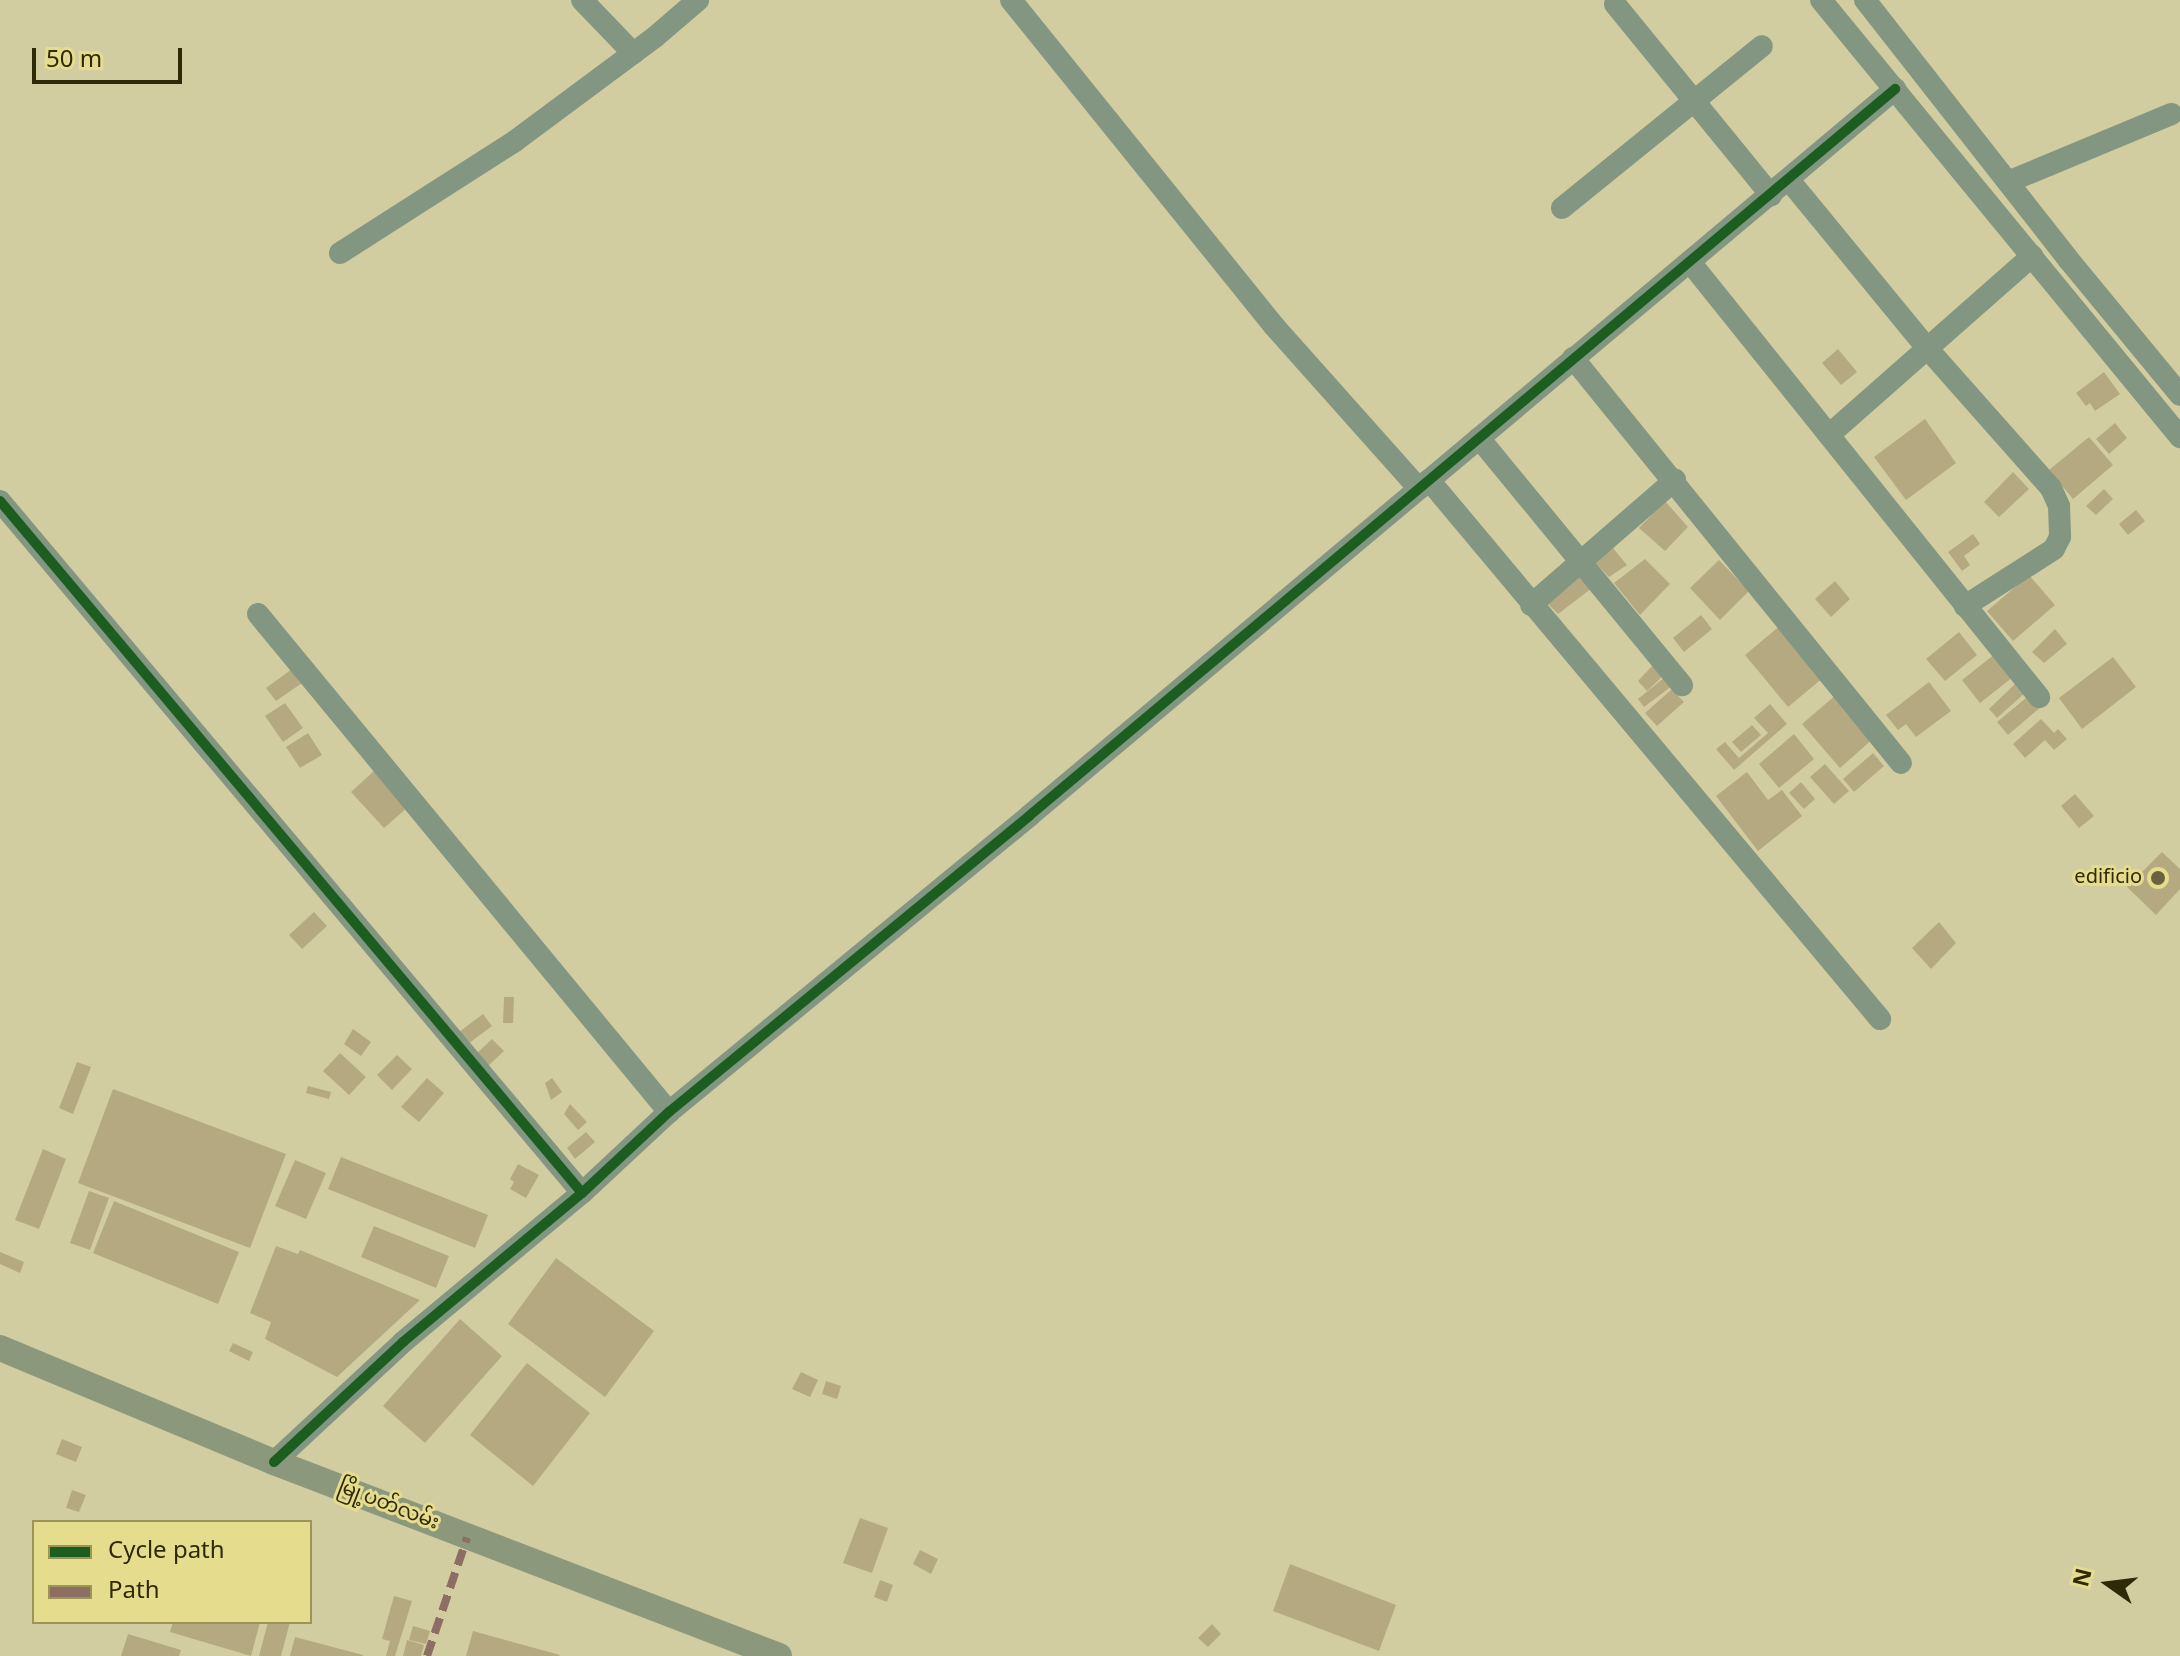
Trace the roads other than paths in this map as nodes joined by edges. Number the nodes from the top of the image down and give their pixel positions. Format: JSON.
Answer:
{"nodes":[{"id":1,"x":582,"y":0,"type":"edge"},
{"id":2,"x":698,"y":0,"type":"edge"},
{"id":3,"x":1011,"y":0,"type":"edge"},
{"id":4,"x":1865,"y":0,"type":"edge"},
{"id":5,"x":1615,"y":4,"type":"dead end"},
{"id":6,"x":1836,"y":6,"type":"edge"},
{"id":7,"x":1762,"y":46,"type":"dead end"},
{"id":8,"x":633,"y":53,"type":"junction"},
{"id":9,"x":1895,"y":89,"type":"junction"},
{"id":10,"x":1694,"y":101,"type":"junction"},
{"id":11,"x":2171,"y":114,"type":"dead end"},
{"id":12,"x":1789,"y":180,"type":"junction"},
{"id":13,"x":2008,"y":182,"type":"junction"},
{"id":14,"x":1771,"y":195,"type":"junction"},
{"id":15,"x":1562,"y":208,"type":"dead end"},
{"id":16,"x":340,"y":253,"type":"dead end"},
{"id":17,"x":2032,"y":256,"type":"junction"},
{"id":18,"x":1690,"y":262,"type":"junction"},
{"id":19,"x":2068,"y":281,"type":"junction"},
{"id":20,"x":1927,"y":348,"type":"junction"},
{"id":21,"x":1573,"y":358,"type":"junction"},
{"id":22,"x":2180,"y":395,"type":"edge"},
{"id":23,"x":1829,"y":435,"type":"junction"},
{"id":24,"x":2180,"y":437,"type":"edge"},
{"id":25,"x":1479,"y":438,"type":"junction"},
{"id":26,"x":1675,"y":480,"type":"junction"},
{"id":27,"x":1424,"y":485,"type":"junction"},
{"id":28,"x":0,"y":501,"type":"edge"},
{"id":29,"x":1581,"y":562,"type":"junction"},
{"id":30,"x":1531,"y":605,"type":"junction"},
{"id":31,"x":1965,"y":606,"type":"junction"},
{"id":32,"x":258,"y":614,"type":"dead end"},
{"id":33,"x":1682,"y":685,"type":"dead end"},
{"id":34,"x":2039,"y":697,"type":"dead end"},
{"id":35,"x":1901,"y":763,"type":"dead end"},
{"id":36,"x":1880,"y":1019,"type":"dead end"},
{"id":37,"x":669,"y":1112,"type":"junction"},
{"id":38,"x":582,"y":1193,"type":"junction"},
{"id":39,"x":0,"y":1348,"type":"edge"},
{"id":40,"x":274,"y":1462,"type":"junction"},
{"id":41,"x":779,"y":1656,"type":"edge"}],
"edges":[{"from":1,"to":8,"type":"street"},
{"from":2,"to":8,"type":"street"},
{"from":3,"to":27,"type":"street"},
{"from":4,"to":13,"type":"street"},
{"from":5,"to":10,"type":"street"},
{"from":6,"to":9,"type":"street"},
{"from":7,"to":10,"type":"street"},
{"from":8,"to":16,"type":"street"},
{"from":9,"to":12,"type":"street"},
{"from":9,"to":17,"type":"street"},
{"from":10,"to":14,"type":"street"},
{"from":10,"to":15,"type":"street"},
{"from":11,"to":13,"type":"street"},
{"from":12,"to":14,"type":"street"},
{"from":12,"to":20,"type":"street"},
{"from":13,"to":19,"type":"street"},
{"from":14,"to":18,"type":"street"},
{"from":17,"to":19,"type":"street"},
{"from":17,"to":20,"type":"street"},
{"from":18,"to":21,"type":"street"},
{"from":18,"to":23,"type":"street"},
{"from":19,"to":22,"type":"street"},
{"from":19,"to":24,"type":"street"},
{"from":20,"to":23,"type":"street"},
{"from":20,"to":31,"type":"street"},
{"from":21,"to":25,"type":"street"},
{"from":21,"to":26,"type":"street"},
{"from":23,"to":31,"type":"street"},
{"from":25,"to":27,"type":"street"},
{"from":25,"to":29,"type":"street"},
{"from":26,"to":29,"type":"street"},
{"from":26,"to":35,"type":"street"},
{"from":27,"to":30,"type":"street"},
{"from":27,"to":37,"type":"street"},
{"from":28,"to":38,"type":"street"},
{"from":29,"to":30,"type":"street"},
{"from":29,"to":33,"type":"street"},
{"from":30,"to":36,"type":"street"},
{"from":31,"to":34,"type":"street"},
{"from":32,"to":37,"type":"street"},
{"from":37,"to":38,"type":"street"},
{"from":38,"to":40,"type":"street"},
{"from":39,"to":40,"type":"main road","name":"မြို့ပတ်လမ်း"},
{"from":40,"to":41,"type":"main road","name":"မြို့ပတ်လမ်း"}]}
